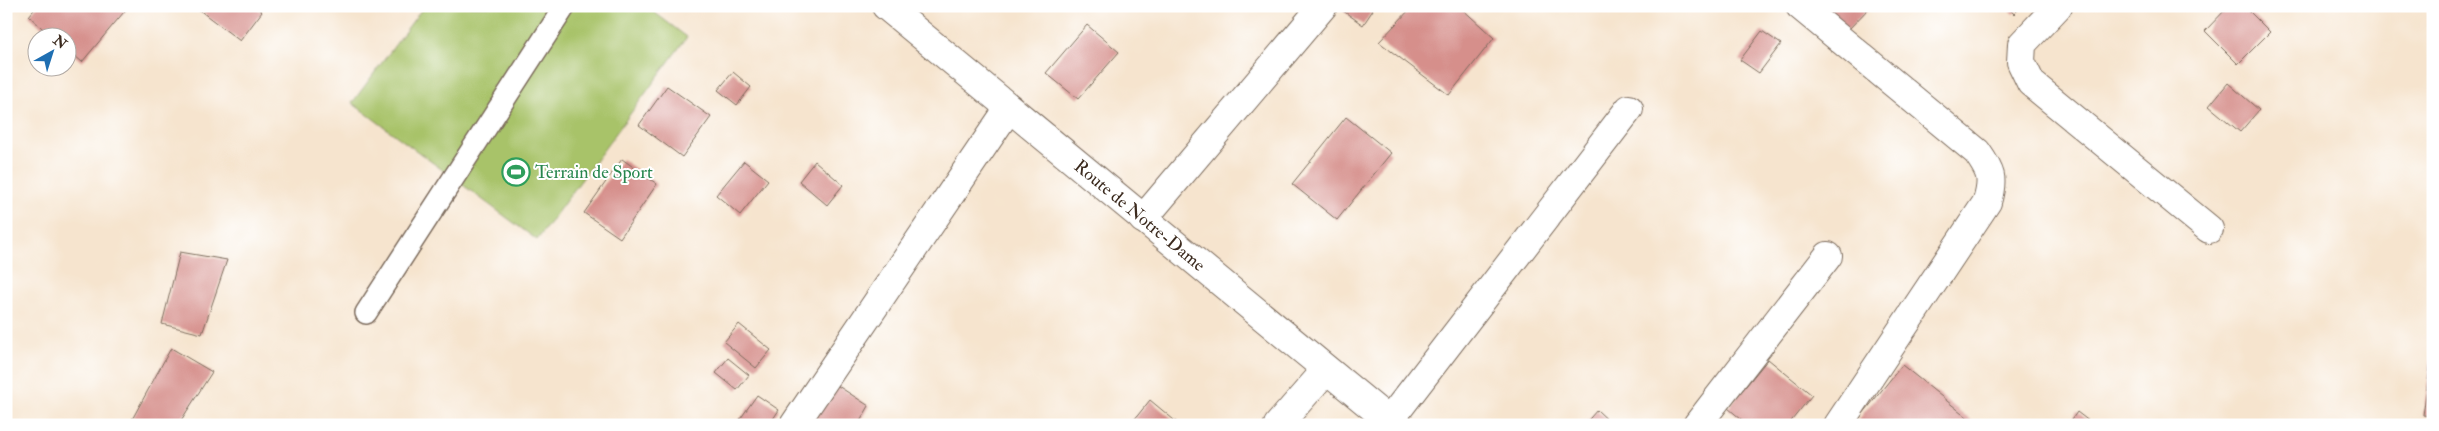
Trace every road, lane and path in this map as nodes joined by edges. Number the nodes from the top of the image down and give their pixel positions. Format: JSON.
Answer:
{"nodes":[{"id":1,"x":565,"y":6,"type":"edge"},
{"id":2,"x":886,"y":6,"type":"edge"},
{"id":3,"x":1323,"y":6,"type":"edge"},
{"id":4,"x":1800,"y":6,"type":"edge"},
{"id":5,"x":2058,"y":6,"type":"edge"},
{"id":6,"x":1009,"y":108,"type":"junction"},
{"id":7,"x":1629,"y":109,"type":"dead end"},
{"id":8,"x":1143,"y":219,"type":"junction"},
{"id":9,"x":2209,"y":229,"type":"dead end"},
{"id":10,"x":1828,"y":256,"type":"dead end"},
{"id":11,"x":366,"y":313,"type":"dead end"},
{"id":12,"x":1326,"y":370,"type":"junction"},
{"id":13,"x":1392,"y":423,"type":"edge"},
{"id":14,"x":794,"y":425,"type":"edge"},
{"id":15,"x":1278,"y":425,"type":"edge"},
{"id":16,"x":1697,"y":425,"type":"edge"},
{"id":17,"x":1838,"y":425,"type":"edge"}],
"edges":[{"from":1,"to":11,"type":"lane"},
{"from":2,"to":6,"type":"street","name":"Route de Notre-Dame"},
{"from":3,"to":8,"type":"street"},
{"from":4,"to":17,"type":"street"},
{"from":5,"to":9,"type":"street"},
{"from":6,"to":8,"type":"street","name":"Route de Notre-Dame"},
{"from":6,"to":14,"type":"street"},
{"from":7,"to":13,"type":"street"},
{"from":8,"to":12,"type":"street","name":"Route de Notre-Dame"},
{"from":10,"to":16,"type":"street"},
{"from":12,"to":13,"type":"street","name":"Route de Notre-Dame"},
{"from":12,"to":15,"type":"street"}]}
